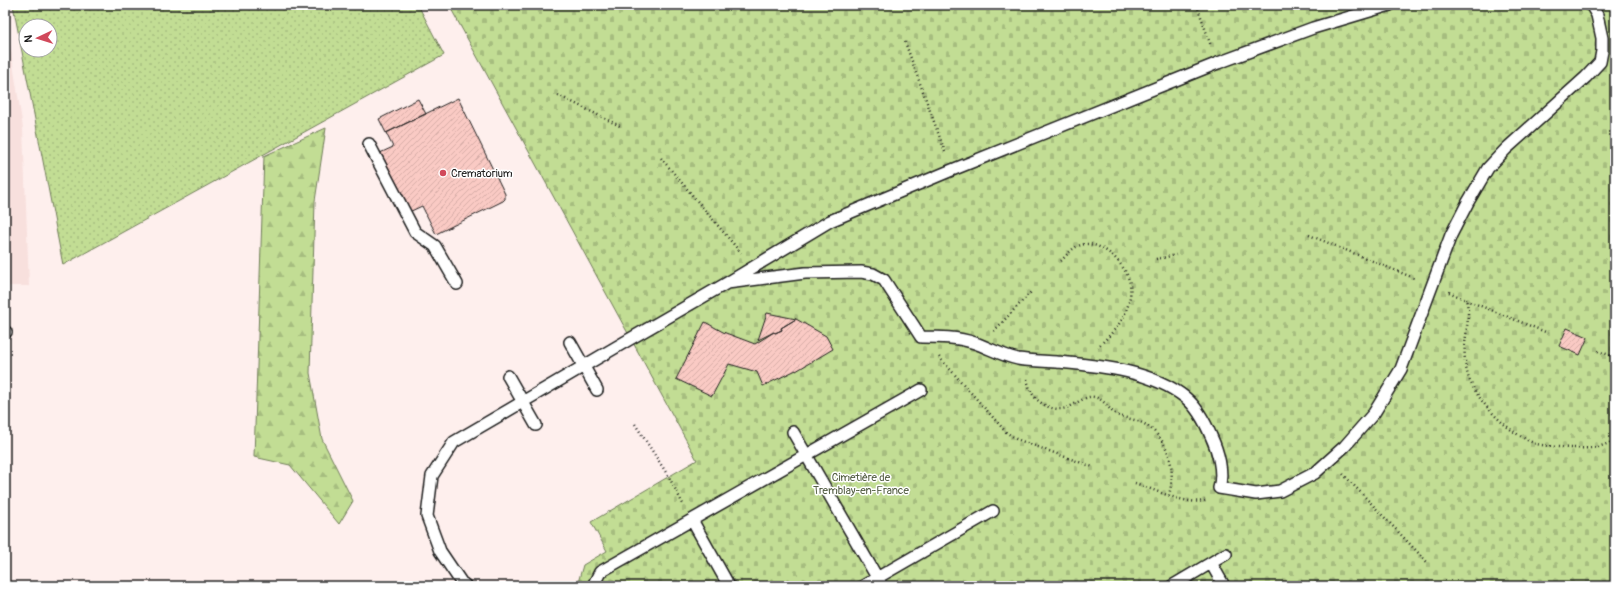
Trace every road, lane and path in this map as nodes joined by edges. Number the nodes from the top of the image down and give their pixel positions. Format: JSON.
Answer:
{"nodes":[{"id":1,"x":1197,"y":5,"type":"edge"},
{"id":2,"x":1390,"y":5,"type":"edge"},
{"id":3,"x":1591,"y":5,"type":"edge"},
{"id":4,"x":906,"y":42,"type":"dead end"},
{"id":5,"x":1218,"y":63,"type":"junction"},
{"id":6,"x":558,"y":95,"type":"dead end"},
{"id":7,"x":620,"y":126,"type":"dead end"},
{"id":8,"x":369,"y":144,"type":"dead end"},
{"id":9,"x":661,"y":158,"type":"dead end"},
{"id":10,"x":952,"y":170,"type":"junction"},
{"id":11,"x":1309,"y":235,"type":"dead end"},
{"id":12,"x":1176,"y":255,"type":"dead end"},
{"id":13,"x":1156,"y":259,"type":"dead end"},
{"id":14,"x":1061,"y":261,"type":"dead end"},
{"id":15,"x":753,"y":267,"type":"junction"},
{"id":16,"x":727,"y":283,"type":"junction"},
{"id":17,"x":457,"y":284,"type":"dead end"},
{"id":18,"x":1433,"y":285,"type":"junction"},
{"id":19,"x":1031,"y":292,"type":"dead end"},
{"id":20,"x":1466,"y":300,"type":"junction"},
{"id":21,"x":1548,"y":333,"type":"dead end"},
{"id":22,"x":921,"y":337,"type":"junction"},
{"id":23,"x":570,"y":342,"type":"dead end"},
{"id":24,"x":980,"y":345,"type":"junction"},
{"id":25,"x":1598,"y":351,"type":"dead end"},
{"id":26,"x":1615,"y":357,"type":"edge"},
{"id":27,"x":1024,"y":359,"type":"junction"},
{"id":28,"x":1081,"y":364,"type":"junction"},
{"id":29,"x":584,"y":366,"type":"junction"},
{"id":30,"x":508,"y":376,"type":"dead end"},
{"id":31,"x":597,"y":390,"type":"dead end"},
{"id":32,"x":921,"y":390,"type":"dead end"},
{"id":33,"x":523,"y":401,"type":"junction"},
{"id":34,"x":635,"y":424,"type":"dead end"},
{"id":35,"x":536,"y":425,"type":"dead end"},
{"id":36,"x":793,"y":432,"type":"dead end"},
{"id":37,"x":1615,"y":441,"type":"edge"},
{"id":38,"x":806,"y":455,"type":"junction"},
{"id":39,"x":1330,"y":460,"type":"junction"},
{"id":40,"x":1093,"y":467,"type":"dead end"},
{"id":41,"x":1135,"y":483,"type":"dead end"},
{"id":42,"x":1219,"y":488,"type":"junction"},
{"id":43,"x":1169,"y":495,"type":"junction"},
{"id":44,"x":993,"y":511,"type":"dead end"},
{"id":45,"x":692,"y":520,"type":"junction"},
{"id":46,"x":1226,"y":554,"type":"dead end"},
{"id":47,"x":1426,"y":562,"type":"dead end"},
{"id":48,"x":1211,"y":563,"type":"junction"},
{"id":49,"x":880,"y":582,"type":"edge"},
{"id":50,"x":466,"y":586,"type":"edge"},
{"id":51,"x":593,"y":586,"type":"edge"},
{"id":52,"x":729,"y":586,"type":"edge"},
{"id":53,"x":863,"y":586,"type":"edge"},
{"id":54,"x":1172,"y":586,"type":"edge"},
{"id":55,"x":1224,"y":586,"type":"edge"}],
"edges":[{"from":1,"to":5,"type":"path"},
{"from":2,"to":5,"type":"lane"},
{"from":3,"to":18,"type":"lane"},
{"from":4,"to":10,"type":"path"},
{"from":5,"to":10,"type":"lane"},
{"from":6,"to":7,"type":"path"},
{"from":8,"to":17,"type":"lane"},
{"from":9,"to":15,"type":"path"},
{"from":10,"to":15,"type":"lane"},
{"from":11,"to":18,"type":"path"},
{"from":12,"to":13,"type":"path"},
{"from":14,"to":28,"type":"path"},
{"from":15,"to":16,"type":"lane"},
{"from":16,"to":22,"type":"lane"},
{"from":16,"to":29,"type":"lane"},
{"from":18,"to":20,"type":"path"},
{"from":18,"to":39,"type":"lane"},
{"from":19,"to":24,"type":"path"},
{"from":20,"to":21,"type":"path"},
{"from":20,"to":37,"type":"path"},
{"from":22,"to":24,"type":"lane"},
{"from":22,"to":40,"type":"path"},
{"from":23,"to":29,"type":"lane"},
{"from":24,"to":27,"type":"lane"},
{"from":25,"to":26,"type":"path"},
{"from":27,"to":28,"type":"lane"},
{"from":27,"to":43,"type":"path"},
{"from":28,"to":42,"type":"lane"},
{"from":29,"to":31,"type":"lane"},
{"from":29,"to":33,"type":"lane"},
{"from":30,"to":33,"type":"lane"},
{"from":32,"to":38,"type":"lane"},
{"from":33,"to":35,"type":"lane"},
{"from":33,"to":50,"type":"lane"},
{"from":34,"to":45,"type":"path"},
{"from":36,"to":38,"type":"lane"},
{"from":38,"to":45,"type":"lane"},
{"from":38,"to":49,"type":"lane"},
{"from":39,"to":42,"type":"lane"},
{"from":39,"to":47,"type":"path"},
{"from":41,"to":43,"type":"path"},
{"from":42,"to":43,"type":"path"},
{"from":44,"to":49,"type":"lane"},
{"from":45,"to":51,"type":"lane"},
{"from":45,"to":52,"type":"lane"},
{"from":46,"to":48,"type":"lane"},
{"from":48,"to":54,"type":"lane"},
{"from":48,"to":55,"type":"lane"},
{"from":49,"to":53,"type":"lane"}]}
